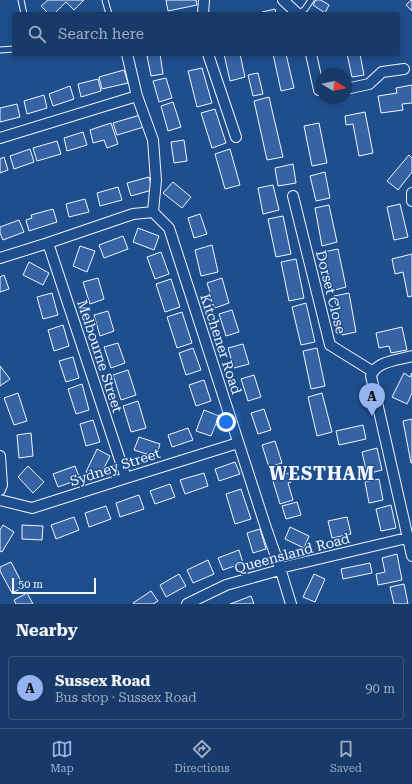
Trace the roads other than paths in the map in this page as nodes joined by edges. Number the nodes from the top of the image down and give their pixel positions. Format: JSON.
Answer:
{"nodes":[{"id":1,"x":20,"y":0,"type":"edge"},
{"id":2,"x":105,"y":0,"type":"edge"},
{"id":3,"x":204,"y":0,"type":"edge"},
{"id":4,"x":283,"y":0,"type":"edge"},
{"id":5,"x":311,"y":0,"type":"edge"},
{"id":6,"x":23,"y":12,"type":"edge"},
{"id":7,"x":108,"y":12,"type":"edge"},
{"id":8,"x":203,"y":12,"type":"edge"},
{"id":9,"x":296,"y":12,"type":"edge"},
{"id":10,"x":301,"y":12,"type":"edge"},
{"id":11,"x":12,"y":48,"type":"edge"},
{"id":12,"x":0,"y":50,"type":"edge"},
{"id":13,"x":127,"y":56,"type":"edge"},
{"id":14,"x":209,"y":56,"type":"edge"},
{"id":15,"x":312,"y":56,"type":"edge"},
{"id":16,"x":404,"y":69,"type":"dead end"},
{"id":17,"x":316,"y":72,"type":"edge"},
{"id":18,"x":352,"y":88,"type":"edge"},
{"id":19,"x":137,"y":96,"type":"junction"},
{"id":20,"x":236,"y":137,"type":"dead end"},
{"id":21,"x":0,"y":138,"type":"edge"},
{"id":22,"x":412,"y":192,"type":"edge"},
{"id":23,"x":293,"y":196,"type":"dead end"},
{"id":24,"x":412,"y":201,"type":"edge"},
{"id":25,"x":153,"y":212,"type":"junction"},
{"id":26,"x":48,"y":243,"type":"junction"},
{"id":27,"x":0,"y":258,"type":"edge"},
{"id":28,"x":412,"y":356,"type":"edge"},
{"id":29,"x":372,"y":371,"type":"junction"},
{"id":30,"x":238,"y":443,"type":"junction"},
{"id":31,"x":0,"y":456,"type":"edge"},
{"id":32,"x":126,"y":478,"type":"junction"},
{"id":33,"x":0,"y":490,"type":"edge"},
{"id":34,"x":0,"y":500,"type":"edge"},
{"id":35,"x":407,"y":538,"type":"junction"},
{"id":36,"x":412,"y":556,"type":"edge"},
{"id":37,"x":280,"y":568,"type":"junction"},
{"id":38,"x":187,"y":604,"type":"edge"},
{"id":39,"x":292,"y":604,"type":"edge"}],
"edges":[{"from":1,"to":6,"type":"lane"},
{"from":2,"to":7,"type":"lane"},
{"from":3,"to":8,"type":"street"},
{"from":4,"to":9,"type":"street"},
{"from":5,"to":10,"type":"lane"},
{"from":11,"to":12,"type":"lane"},
{"from":13,"to":19,"type":"street"},
{"from":14,"to":20,"type":"street"},
{"from":15,"to":17,"type":"street"},
{"from":16,"to":18,"type":"street"},
{"from":19,"to":21,"type":"street"},
{"from":19,"to":25,"type":"street"},
{"from":22,"to":24,"type":"street"},
{"from":23,"to":29,"type":"street","name":"Dorset Close"},
{"from":25,"to":26,"type":"street"},
{"from":25,"to":30,"type":"street","name":"Kitchener Road"},
{"from":26,"to":27,"type":"street"},
{"from":26,"to":32,"type":"street","name":"Melbourne Street"},
{"from":28,"to":29,"type":"street"},
{"from":29,"to":35,"type":"street"},
{"from":30,"to":32,"type":"street","name":"Sydney Street"},
{"from":30,"to":37,"type":"street","name":"Kitchener Road"},
{"from":31,"to":33,"type":"street"},
{"from":32,"to":34,"type":"street","name":"Sydney Street"},
{"from":35,"to":36,"type":"street"},
{"from":35,"to":37,"type":"street","name":"Queensland Road"},
{"from":37,"to":38,"type":"street","name":"Queensland Road"},
{"from":37,"to":39,"type":"street","name":"Kitchener Road"}]}
